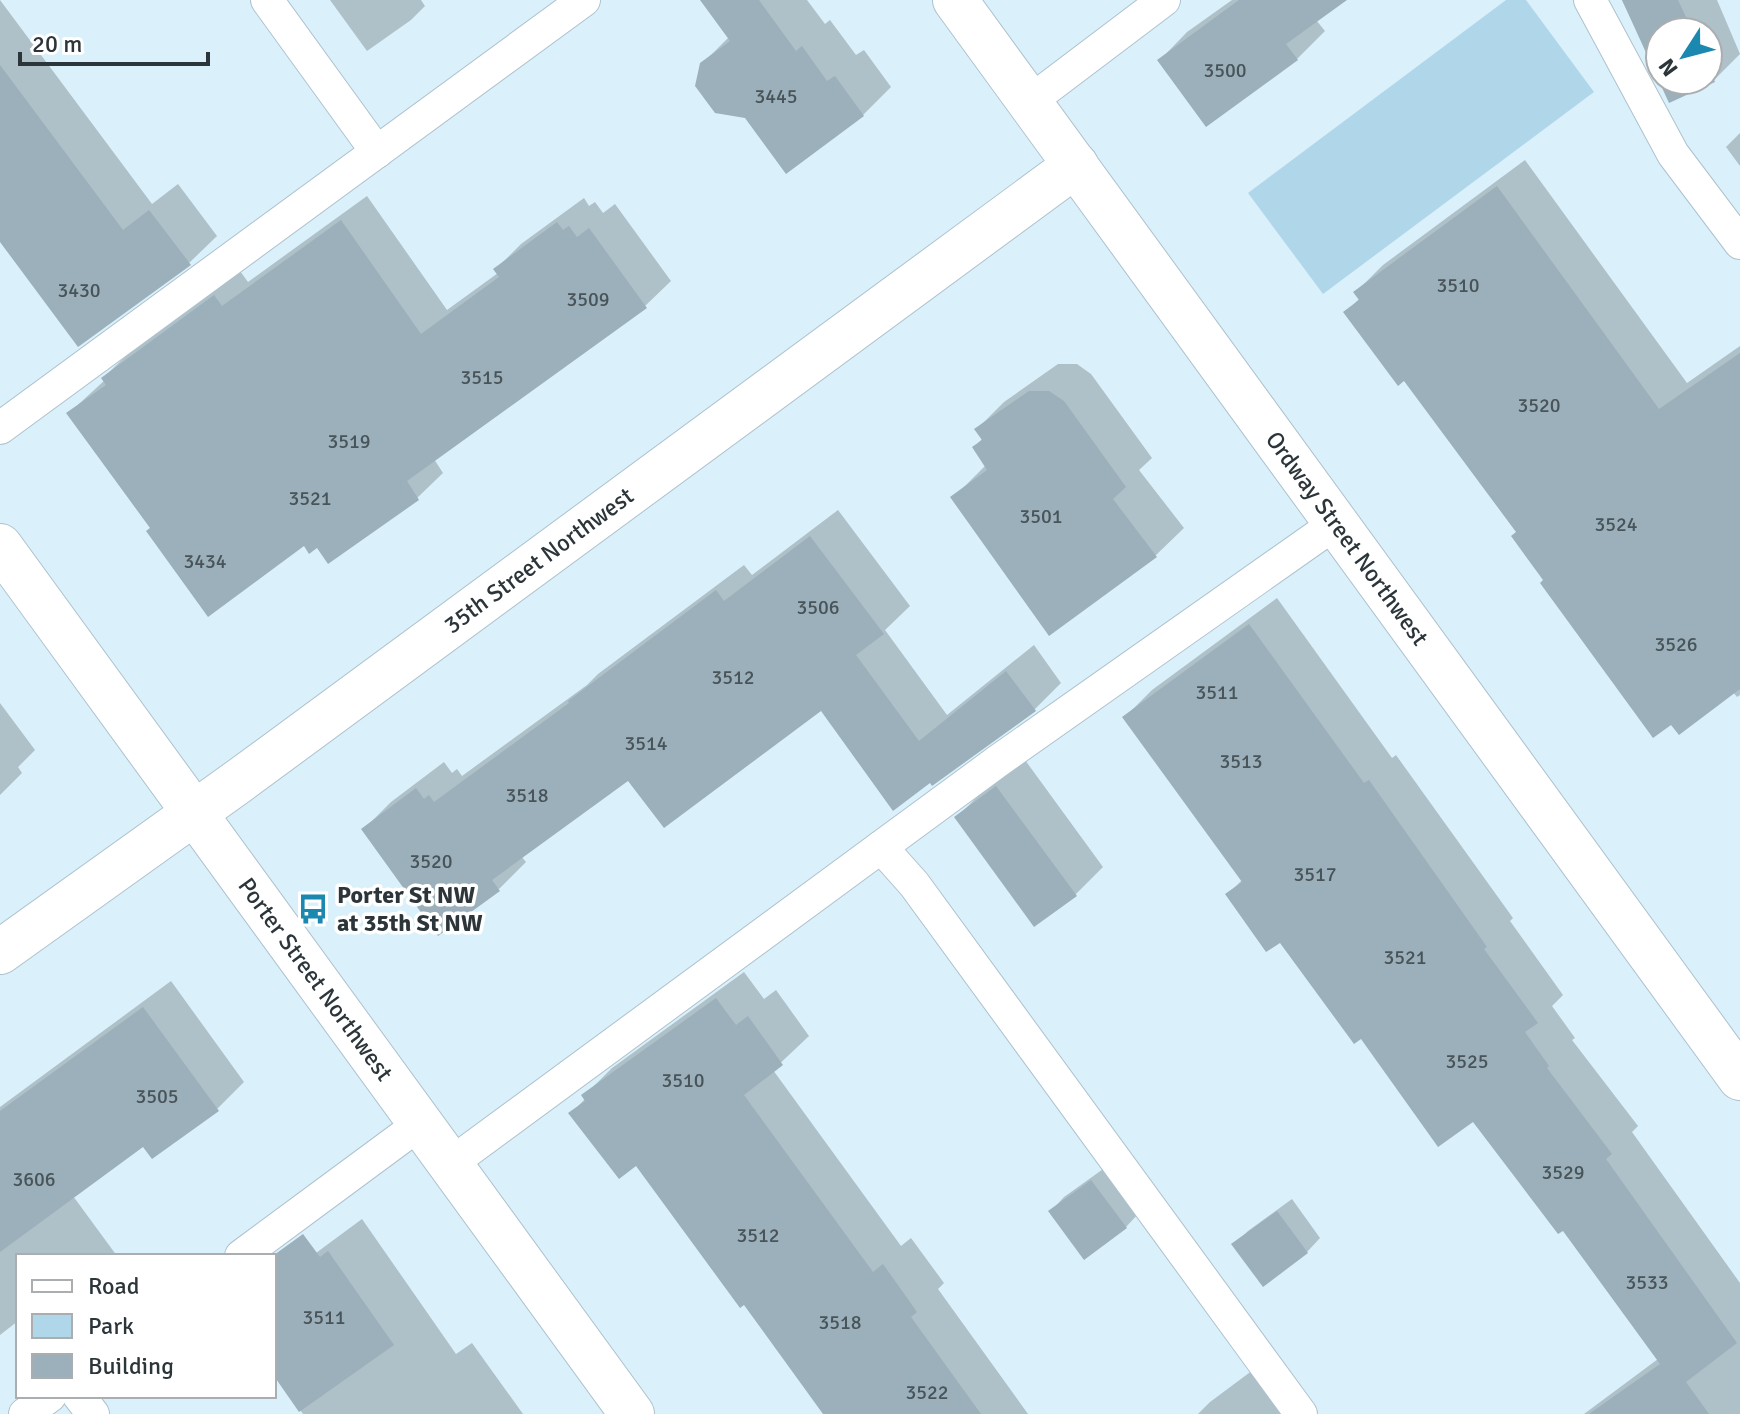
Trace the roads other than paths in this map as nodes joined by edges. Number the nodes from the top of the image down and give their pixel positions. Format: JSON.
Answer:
{"nodes":[{"id":1,"x":267,"y":0,"type":"edge"},
{"id":2,"x":584,"y":0,"type":"edge"},
{"id":3,"x":955,"y":0,"type":"edge"},
{"id":4,"x":1164,"y":0,"type":"edge"},
{"id":5,"x":1590,"y":0,"type":"edge"},
{"id":6,"x":1029,"y":102,"type":"junction"},
{"id":7,"x":377,"y":152,"type":"junction"},
{"id":8,"x":1076,"y":165,"type":"junction"},
{"id":9,"x":1740,"y":243,"type":"edge"},
{"id":10,"x":0,"y":428,"type":"edge"},
{"id":11,"x":1336,"y":523,"type":"junction"},
{"id":12,"x":0,"y":546,"type":"edge"},
{"id":13,"x":194,"y":813,"type":"junction"},
{"id":14,"x":881,"y":847,"type":"junction"},
{"id":15,"x":0,"y":952,"type":"edge"},
{"id":16,"x":1740,"y":1078,"type":"edge"},
{"id":17,"x":421,"y":1123,"type":"junction"},
{"id":18,"x":450,"y":1164,"type":"junction"},
{"id":19,"x":244,"y":1254,"type":"edge"},
{"id":20,"x":47,"y":1398,"type":"edge"},
{"id":21,"x":81,"y":1398,"type":"edge"},
{"id":22,"x":25,"y":1414,"type":"edge"},
{"id":23,"x":93,"y":1414,"type":"edge"},
{"id":24,"x":632,"y":1414,"type":"edge"},
{"id":25,"x":1301,"y":1414,"type":"edge"}],
"edges":[{"from":1,"to":7,"type":"lane"},
{"from":2,"to":7,"type":"lane"},
{"from":3,"to":6,"type":"street","name":"Ordway Street Northwest"},
{"from":4,"to":6,"type":"lane"},
{"from":5,"to":9,"type":"lane"},
{"from":6,"to":8,"type":"street","name":"Ordway Street Northwest"},
{"from":7,"to":10,"type":"lane"},
{"from":8,"to":11,"type":"street","name":"Ordway Street Northwest"},
{"from":8,"to":13,"type":"street","name":"35th Street Northwest"},
{"from":11,"to":14,"type":"lane"},
{"from":11,"to":16,"type":"street","name":"Ordway Street Northwest"},
{"from":12,"to":13,"type":"street","name":"Porter Street Northwest"},
{"from":13,"to":15,"type":"street","name":"35th Street Northwest"},
{"from":13,"to":17,"type":"street","name":"Porter Street Northwest"},
{"from":14,"to":18,"type":"lane"},
{"from":14,"to":25,"type":"lane"},
{"from":17,"to":18,"type":"street","name":"Porter Street Northwest"},
{"from":17,"to":19,"type":"lane"},
{"from":18,"to":24,"type":"street","name":"Porter Street Northwest"},
{"from":20,"to":22,"type":"lane"},
{"from":21,"to":23,"type":"lane"}]}
